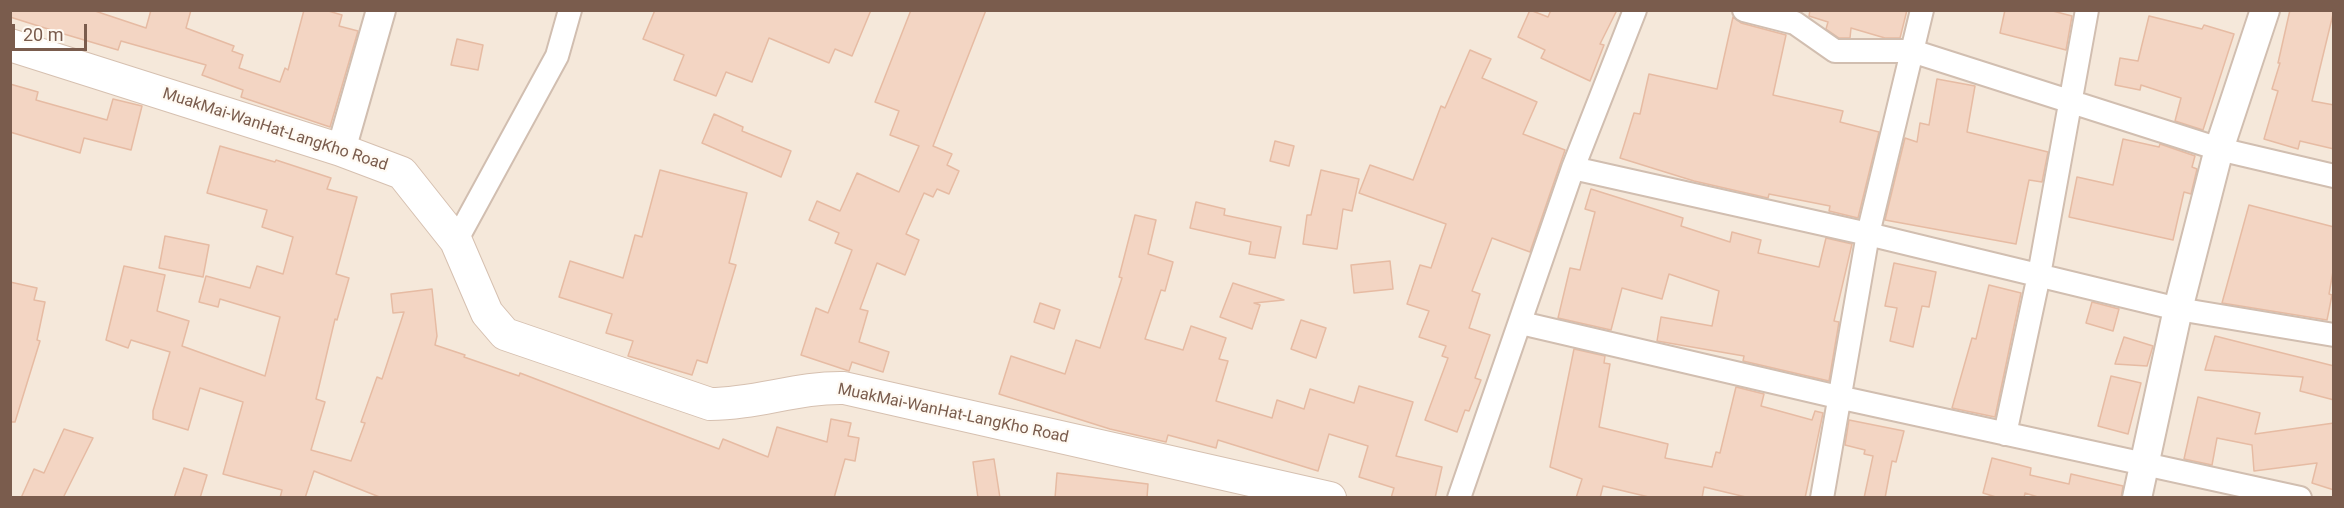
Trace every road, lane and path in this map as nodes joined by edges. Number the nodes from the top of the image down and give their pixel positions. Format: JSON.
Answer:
{"nodes":[{"id":1,"x":381,"y":10,"type":"edge"},
{"id":2,"x":570,"y":10,"type":"edge"},
{"id":3,"x":1635,"y":10,"type":"edge"},
{"id":4,"x":1744,"y":10,"type":"edge"},
{"id":5,"x":1922,"y":10,"type":"edge"},
{"id":6,"x":2087,"y":10,"type":"edge"},
{"id":7,"x":2265,"y":10,"type":"edge"},
{"id":8,"x":10,"y":45,"type":"edge"},
{"id":9,"x":1912,"y":51,"type":"junction"},
{"id":10,"x":2071,"y":102,"type":"junction"},
{"id":11,"x":2219,"y":149,"type":"junction"},
{"id":12,"x":341,"y":150,"type":"junction"},
{"id":13,"x":1573,"y":168,"type":"junction"},
{"id":14,"x":2334,"y":176,"type":"edge"},
{"id":15,"x":1868,"y":234,"type":"junction"},
{"id":16,"x":456,"y":241,"type":"junction"},
{"id":17,"x":2039,"y":275,"type":"junction"},
{"id":18,"x":2178,"y":309,"type":"junction"},
{"id":19,"x":1521,"y":323,"type":"junction"},
{"id":20,"x":2334,"y":335,"type":"edge"},
{"id":21,"x":1838,"y":397,"type":"junction"},
{"id":22,"x":2005,"y":434,"type":"junction"},
{"id":23,"x":2145,"y":465,"type":"junction"},
{"id":24,"x":1330,"y":498,"type":"edge"},
{"id":25,"x":1459,"y":498,"type":"edge"},
{"id":26,"x":1822,"y":498,"type":"edge"},
{"id":27,"x":2137,"y":498,"type":"edge"},
{"id":28,"x":2300,"y":498,"type":"edge"}],
"edges":[{"from":1,"to":12,"type":"street"},
{"from":2,"to":16,"type":"street"},
{"from":3,"to":13,"type":"street"},
{"from":4,"to":9,"type":"street"},
{"from":5,"to":9,"type":"street"},
{"from":6,"to":10,"type":"street"},
{"from":7,"to":11,"type":"street"},
{"from":8,"to":12,"type":"main road","name":"MuakMai-WanHat-LangKho Road"},
{"from":9,"to":10,"type":"street"},
{"from":9,"to":15,"type":"street"},
{"from":10,"to":11,"type":"street"},
{"from":10,"to":17,"type":"street"},
{"from":11,"to":14,"type":"street"},
{"from":11,"to":18,"type":"street"},
{"from":12,"to":16,"type":"main road","name":"MuakMai-WanHat-LangKho Road"},
{"from":13,"to":15,"type":"street"},
{"from":13,"to":19,"type":"street"},
{"from":15,"to":17,"type":"street"},
{"from":15,"to":21,"type":"street"},
{"from":16,"to":24,"type":"main road","name":"MuakMai-WanHat-LangKho Road"},
{"from":17,"to":18,"type":"street"},
{"from":17,"to":22,"type":"street"},
{"from":18,"to":20,"type":"street"},
{"from":18,"to":23,"type":"street"},
{"from":19,"to":21,"type":"street"},
{"from":19,"to":25,"type":"street"},
{"from":21,"to":22,"type":"street"},
{"from":21,"to":26,"type":"street"},
{"from":22,"to":23,"type":"street"},
{"from":23,"to":27,"type":"street"},
{"from":23,"to":28,"type":"street"}]}
